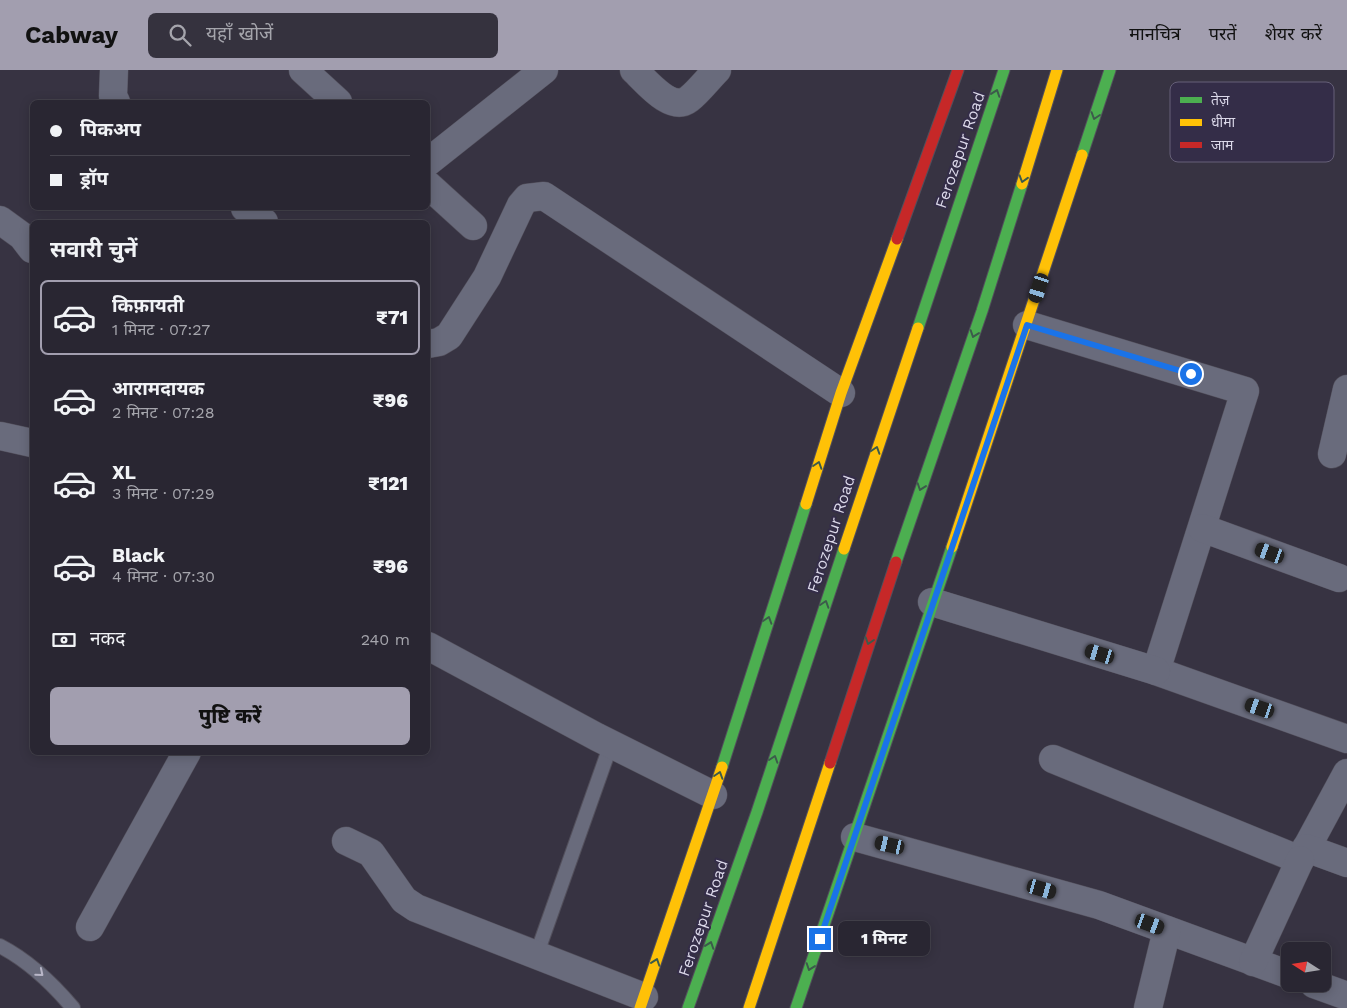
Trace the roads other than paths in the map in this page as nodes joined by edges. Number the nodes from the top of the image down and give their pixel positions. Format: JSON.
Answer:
{"nodes":[{"id":1,"x":114,"y":70,"type":"edge"},
{"id":2,"x":303,"y":70,"type":"edge"},
{"id":3,"x":544,"y":70,"type":"edge"},
{"id":4,"x":634,"y":70,"type":"edge"},
{"id":5,"x":716,"y":70,"type":"edge"},
{"id":6,"x":1004,"y":70,"type":"edge"},
{"id":7,"x":1057,"y":70,"type":"edge"},
{"id":8,"x":1110,"y":70,"type":"edge"},
{"id":9,"x":956,"y":71,"type":"edge"},
{"id":10,"x":115,"y":100,"type":"edge"},
{"id":11,"x":336,"y":100,"type":"edge"},
{"id":12,"x":430,"y":160,"type":"edge"},
{"id":13,"x":430,"y":187,"type":"edge"},
{"id":14,"x":248,"y":210,"type":"edge"},
{"id":15,"x":0,"y":220,"type":"edge"},
{"id":16,"x":261,"y":220,"type":"edge"},
{"id":17,"x":473,"y":226,"type":"dead end"},
{"id":18,"x":30,"y":246,"type":"edge"},
{"id":19,"x":1027,"y":325,"type":"junction"},
{"id":20,"x":430,"y":344,"type":"edge"},
{"id":21,"x":1347,"y":390,"type":"edge"},
{"id":22,"x":841,"y":393,"type":"junction"},
{"id":23,"x":0,"y":436,"type":"edge"},
{"id":24,"x":30,"y":443,"type":"edge"},
{"id":25,"x":1332,"y":454,"type":"dead end"},
{"id":26,"x":1202,"y":528,"type":"junction"},
{"id":27,"x":1339,"y":578,"type":"dead end"},
{"id":28,"x":932,"y":602,"type":"junction"},
{"id":29,"x":430,"y":647,"type":"edge"},
{"id":30,"x":1156,"y":671,"type":"junction"},
{"id":31,"x":1347,"y":739,"type":"edge"},
{"id":32,"x":611,"y":744,"type":"junction"},
{"id":33,"x":185,"y":755,"type":"edge"},
{"id":34,"x":1053,"y":759,"type":"dead end"},
{"id":35,"x":1347,"y":772,"type":"edge"},
{"id":36,"x":713,"y":794,"type":"junction"},
{"id":37,"x":855,"y":836,"type":"junction"},
{"id":38,"x":346,"y":841,"type":"dead end"},
{"id":39,"x":1303,"y":854,"type":"junction"},
{"id":40,"x":1347,"y":863,"type":"edge"},
{"id":41,"x":90,"y":927,"type":"dead end"},
{"id":42,"x":1167,"y":930,"type":"junction"},
{"id":43,"x":0,"y":946,"type":"edge"},
{"id":44,"x":536,"y":956,"type":"junction"},
{"id":45,"x":1253,"y":962,"type":"junction"},
{"id":46,"x":1281,"y":972,"type":"edge"},
{"id":47,"x":1331,"y":990,"type":"edge"},
{"id":48,"x":1347,"y":996,"type":"edge"},
{"id":49,"x":642,"y":1002,"type":"edge"},
{"id":50,"x":73,"y":1008,"type":"edge"},
{"id":51,"x":688,"y":1008,"type":"edge"},
{"id":52,"x":749,"y":1008,"type":"edge"},
{"id":53,"x":796,"y":1008,"type":"edge"},
{"id":54,"x":1148,"y":1008,"type":"edge"}],
"edges":[{"from":1,"to":10,"type":"street"},
{"from":2,"to":11,"type":"street"},
{"from":3,"to":12,"type":"street"},
{"from":4,"to":5,"type":"street"},
{"from":51,"to":6,"type":"main road","name":"Ferozepur Road","one_way":true},
{"from":7,"to":52,"type":"main road","one_way":true},
{"from":8,"to":19,"type":"main road","one_way":true},
{"from":9,"to":22,"type":"main road"},
{"from":13,"to":17,"type":"street"},
{"from":14,"to":16,"type":"street"},
{"from":15,"to":18,"type":"street"},
{"from":19,"to":26,"type":"street"},
{"from":19,"to":28,"type":"main road"},
{"from":20,"to":22,"type":"street"},
{"from":21,"to":25,"type":"street"},
{"from":36,"to":22,"type":"main road","one_way":true},
{"from":23,"to":24,"type":"street"},
{"from":26,"to":27,"type":"street"},
{"from":26,"to":30,"type":"street"},
{"from":28,"to":30,"type":"street"},
{"from":28,"to":37,"type":"main road"},
{"from":29,"to":32,"type":"street"},
{"from":30,"to":31,"type":"street"},
{"from":32,"to":36,"type":"street"},
{"from":32,"to":44,"type":"lane"},
{"from":33,"to":41,"type":"street"},
{"from":34,"to":39,"type":"street"},
{"from":35,"to":39,"type":"street"},
{"from":49,"to":36,"type":"main road","one_way":true},
{"from":37,"to":42,"type":"street"},
{"from":37,"to":53,"type":"main road","one_way":true},
{"from":38,"to":44,"type":"street"},
{"from":39,"to":40,"type":"street"},
{"from":39,"to":45,"type":"street"},
{"from":42,"to":45,"type":"street"},
{"from":42,"to":54,"type":"street"},
{"from":43,"to":50,"type":"lane","one_way":true},
{"from":44,"to":49,"type":"street"},
{"from":45,"to":46,"type":"street"},
{"from":47,"to":48,"type":"street"}]}
